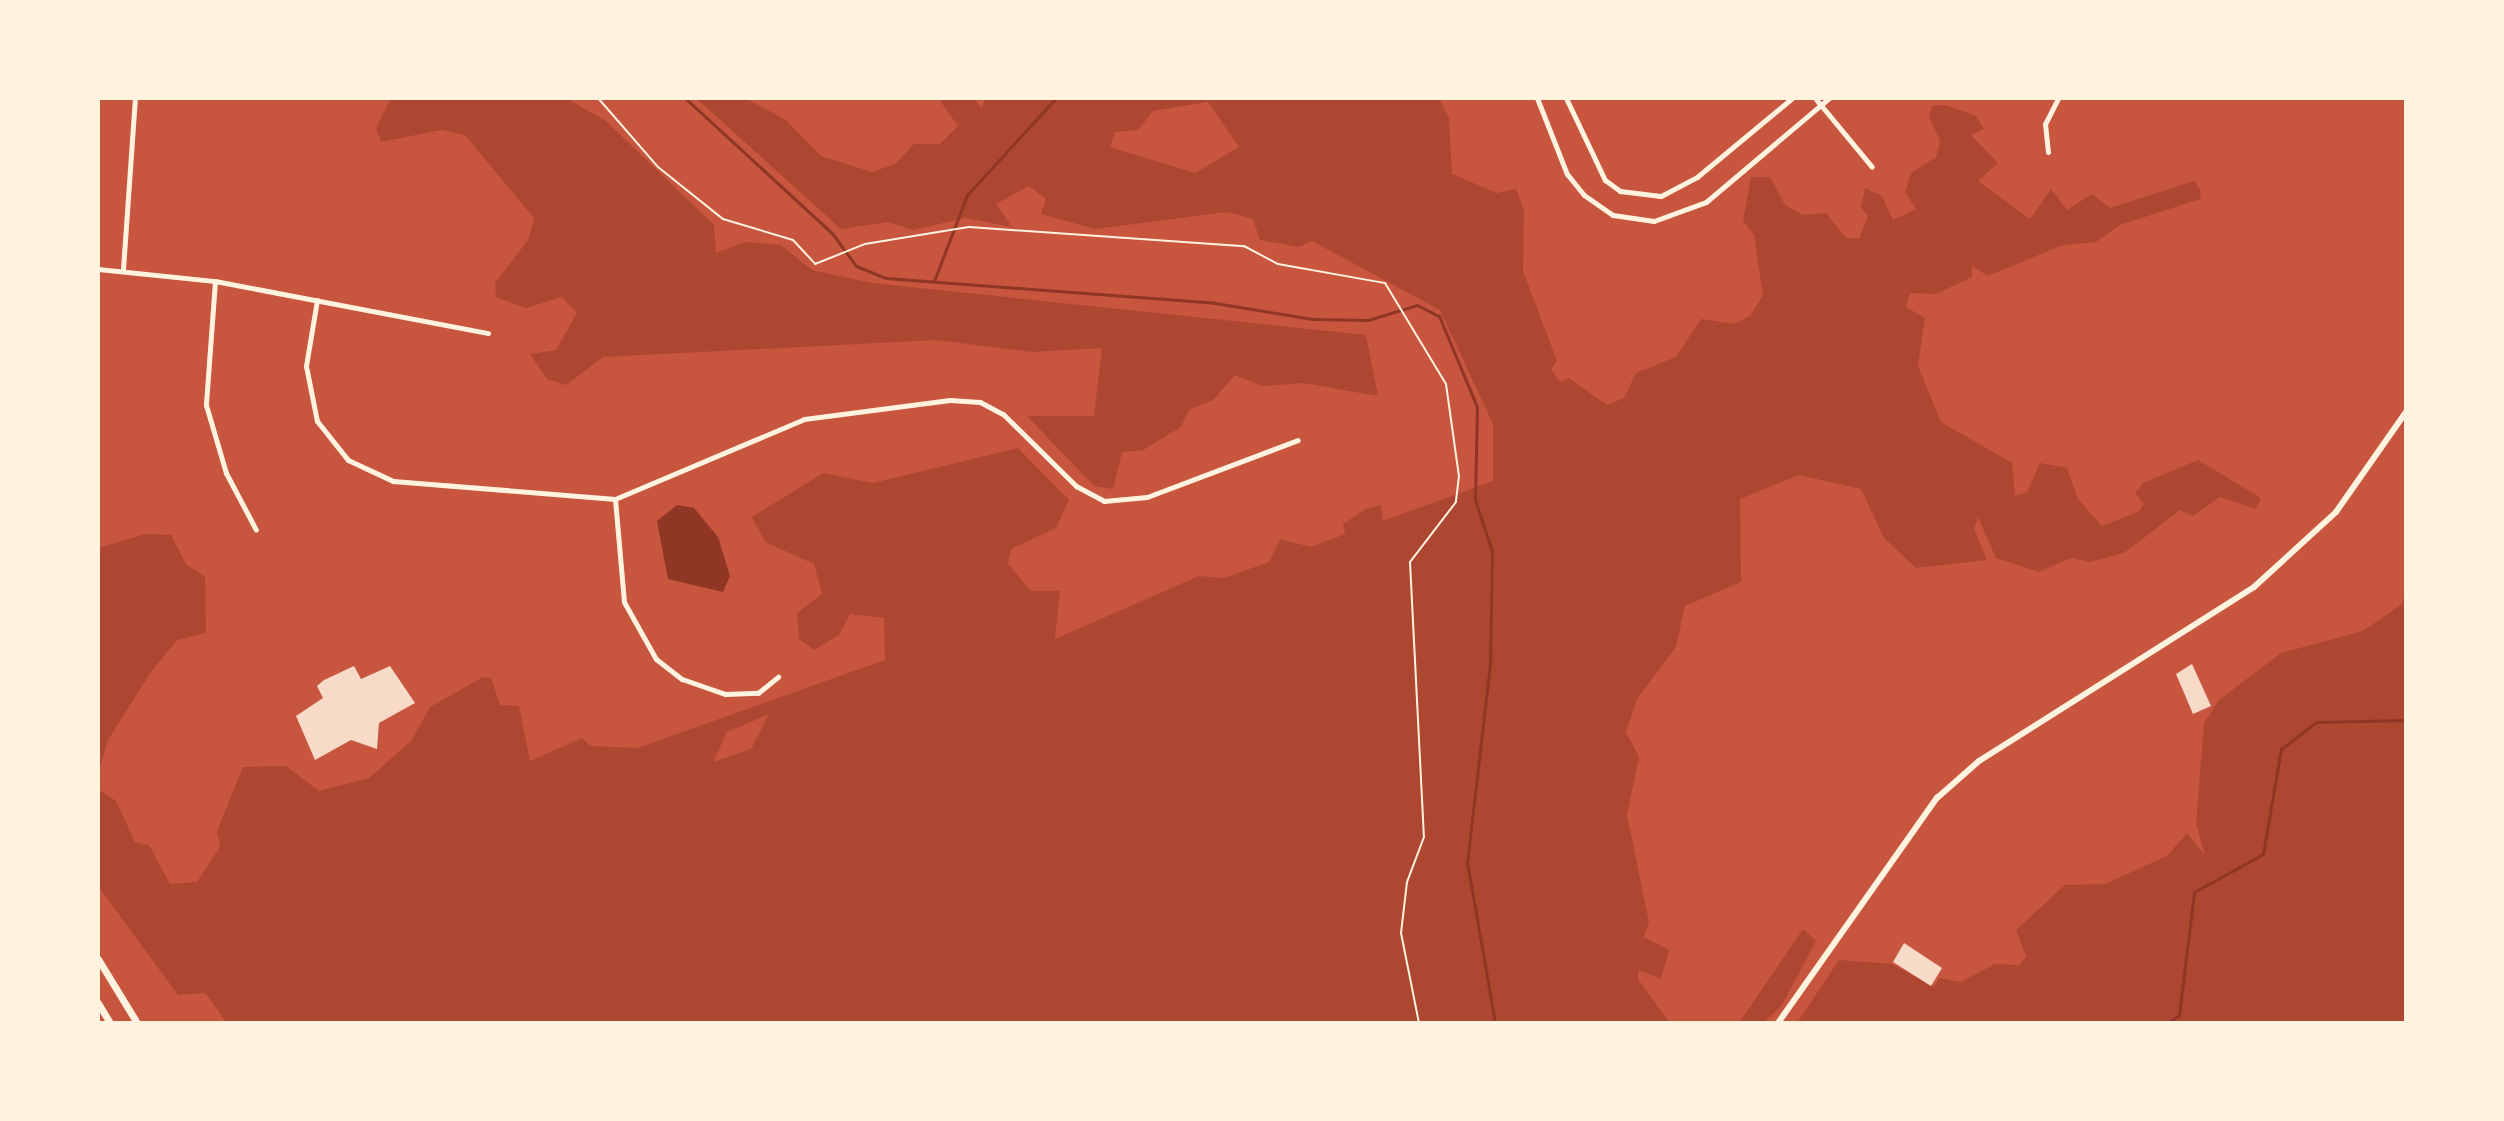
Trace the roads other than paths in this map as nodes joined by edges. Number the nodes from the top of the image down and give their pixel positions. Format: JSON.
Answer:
{"nodes":[{"id":1,"x":135,"y":98,"type":"edge"},
{"id":2,"x":1537,"y":98,"type":"edge"},
{"id":3,"x":1566,"y":98,"type":"edge"},
{"id":4,"x":1792,"y":98,"type":"edge"},
{"id":5,"x":1815,"y":98,"type":"edge"},
{"id":6,"x":1829,"y":98,"type":"edge"},
{"id":7,"x":2058,"y":98,"type":"edge"},
{"id":8,"x":1822,"y":106,"type":"junction"},
{"id":9,"x":2048,"y":152,"type":"dead end"},
{"id":10,"x":1872,"y":167,"type":"dead end"},
{"id":11,"x":98,"y":269,"type":"edge"},
{"id":12,"x":123,"y":269,"type":"junction"},
{"id":13,"x":215,"y":281,"type":"junction"},
{"id":14,"x":317,"y":300,"type":"junction"},
{"id":15,"x":488,"y":333,"type":"dead end"},
{"id":16,"x":2406,"y":412,"type":"edge"},
{"id":17,"x":1298,"y":440,"type":"dead end"},
{"id":18,"x":615,"y":499,"type":"junction"},
{"id":19,"x":256,"y":530,"type":"dead end"},
{"id":20,"x":778,"y":677,"type":"dead end"},
{"id":21,"x":98,"y":959,"type":"edge"},
{"id":22,"x":98,"y":1003,"type":"edge"},
{"id":23,"x":110,"y":1023,"type":"edge"},
{"id":24,"x":137,"y":1023,"type":"edge"},
{"id":25,"x":1778,"y":1023,"type":"edge"}],
"edges":[{"from":1,"to":12,"type":"street"},
{"from":2,"to":8,"type":"street"},
{"from":3,"to":4,"type":"street"},
{"from":5,"to":8,"type":"street"},
{"from":6,"to":8,"type":"street"},
{"from":7,"to":9,"type":"street"},
{"from":8,"to":10,"type":"street"},
{"from":11,"to":12,"type":"street"},
{"from":12,"to":13,"type":"street"},
{"from":13,"to":14,"type":"street"},
{"from":13,"to":19,"type":"street"},
{"from":14,"to":15,"type":"street"},
{"from":14,"to":18,"type":"street"},
{"from":16,"to":25,"type":"main road"},
{"from":17,"to":18,"type":"street"},
{"from":18,"to":20,"type":"street"},
{"from":21,"to":24,"type":"main road"},
{"from":22,"to":23,"type":"main road"}]}
